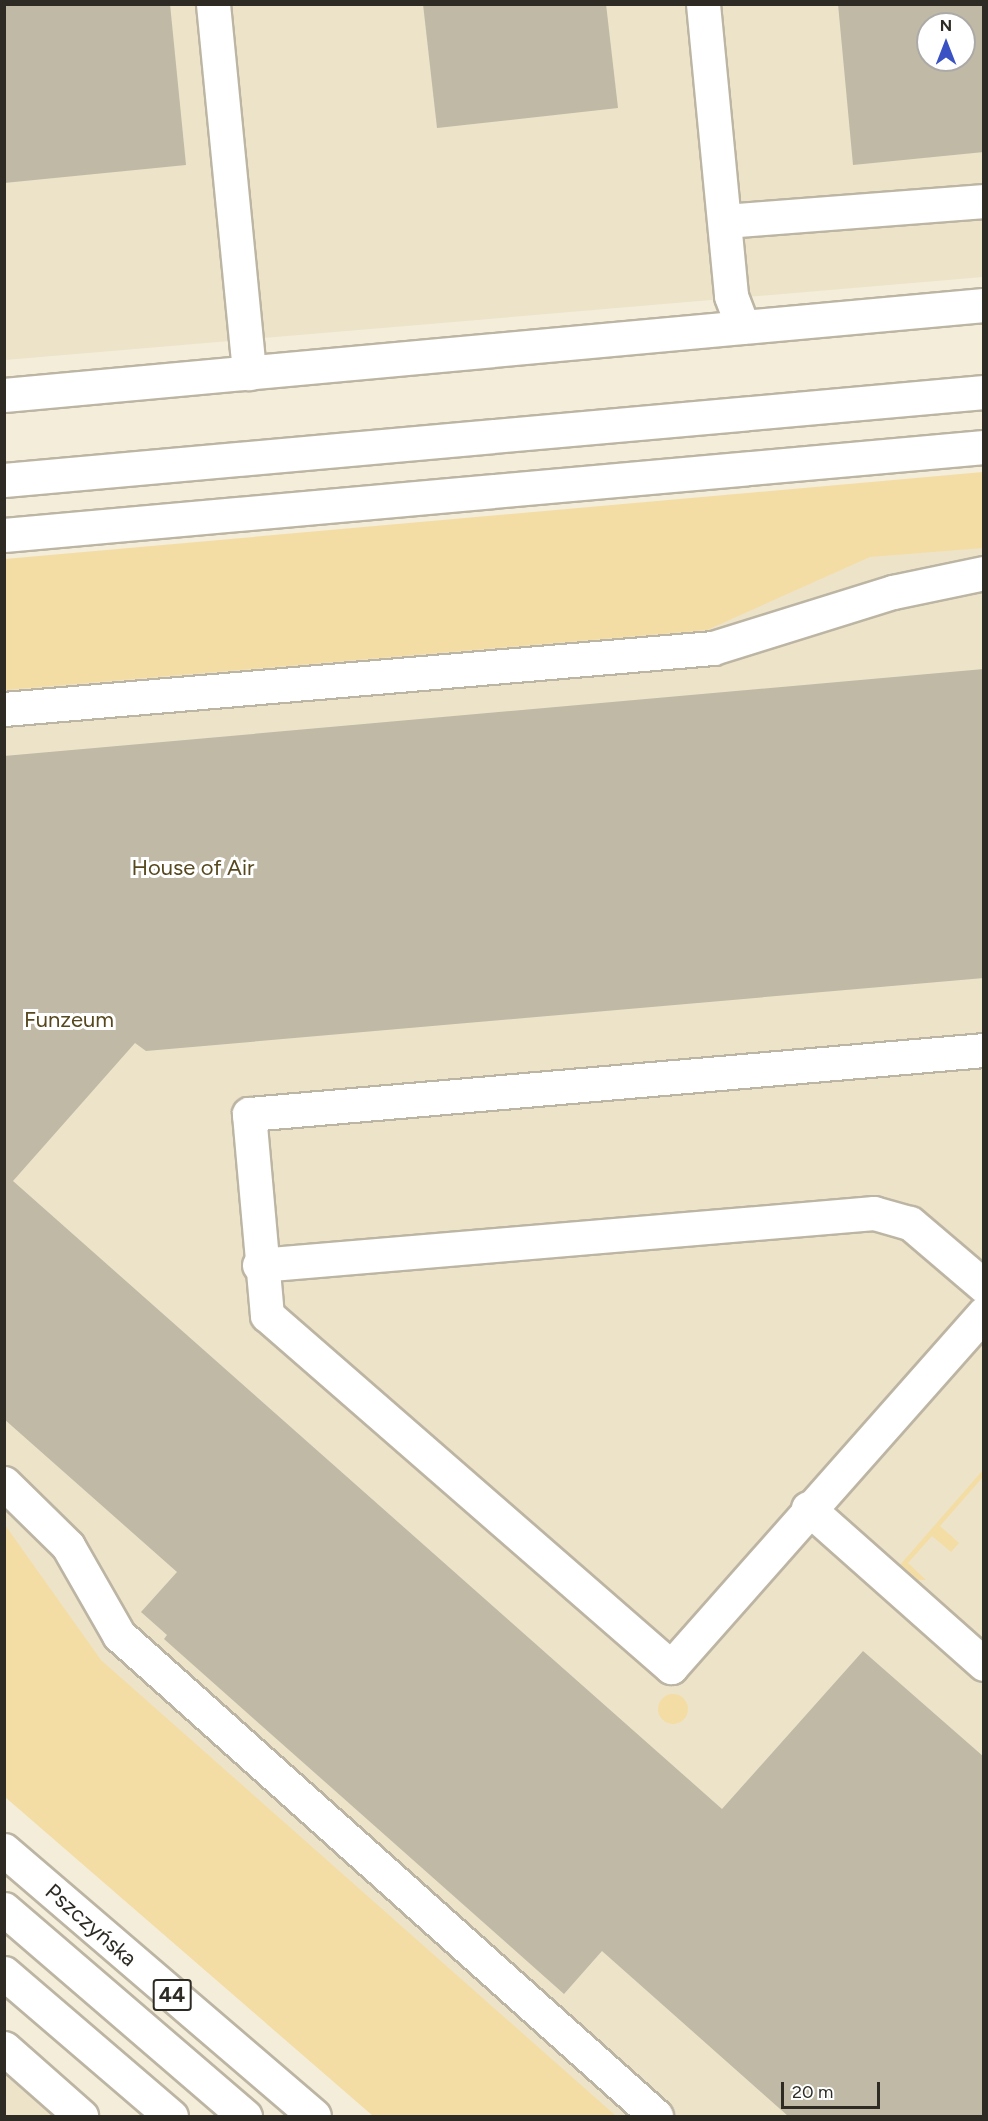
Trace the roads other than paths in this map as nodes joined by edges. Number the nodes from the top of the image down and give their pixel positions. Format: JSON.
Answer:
{"nodes":[{"id":1,"x":213,"y":4,"type":"edge"},
{"id":2,"x":703,"y":4,"type":"edge"},
{"id":3,"x":984,"y":201,"type":"edge"},
{"id":4,"x":725,"y":220,"type":"junction"},
{"id":5,"x":984,"y":304,"type":"edge"},
{"id":6,"x":743,"y":327,"type":"junction"},
{"id":7,"x":249,"y":374,"type":"junction"},
{"id":8,"x":984,"y":392,"type":"edge"},
{"id":9,"x":4,"y":395,"type":"edge"},
{"id":10,"x":984,"y":447,"type":"edge"},
{"id":11,"x":4,"y":480,"type":"edge"},
{"id":12,"x":4,"y":535,"type":"edge"},
{"id":13,"x":984,"y":573,"type":"edge"},
{"id":14,"x":4,"y":709,"type":"edge"},
{"id":15,"x":984,"y":1050,"type":"edge"},
{"id":16,"x":259,"y":1265,"type":"junction"},
{"id":17,"x":984,"y":1286,"type":"edge"},
{"id":18,"x":984,"y":1313,"type":"edge"},
{"id":19,"x":4,"y":1483,"type":"edge"},
{"id":20,"x":808,"y":1508,"type":"junction"},
{"id":21,"x":984,"y":1665,"type":"edge"},
{"id":22,"x":4,"y":1840,"type":"edge"},
{"id":23,"x":4,"y":1850,"type":"edge"},
{"id":24,"x":31,"y":1873,"type":"junction"},
{"id":25,"x":4,"y":1909,"type":"edge"},
{"id":26,"x":4,"y":1973,"type":"edge"},
{"id":27,"x":4,"y":2048,"type":"edge"},
{"id":28,"x":71,"y":2113,"type":"edge"},
{"id":29,"x":171,"y":2116,"type":"edge"},
{"id":30,"x":245,"y":2116,"type":"edge"},
{"id":31,"x":314,"y":2116,"type":"edge"},
{"id":32,"x":656,"y":2116,"type":"edge"}],
"edges":[{"from":1,"to":7,"type":"main road"},
{"from":2,"to":4,"type":"main road"},
{"from":3,"to":4,"type":"main road"},
{"from":4,"to":6,"type":"main road"},
{"from":5,"to":6,"type":"main road"},
{"from":6,"to":7,"type":"main road"},
{"from":7,"to":9,"type":"main road"},
{"from":8,"to":11,"type":"main road"},
{"from":10,"to":12,"type":"main road"},
{"from":13,"to":14,"type":"main road"},
{"from":15,"to":16,"type":"main road"},
{"from":16,"to":17,"type":"main road"},
{"from":16,"to":20,"type":"main road"},
{"from":18,"to":20,"type":"main road"},
{"from":19,"to":32,"type":"main road"},
{"from":20,"to":21,"type":"main road"},
{"from":22,"to":24,"type":"main road","number":"44"},
{"from":23,"to":24,"type":"main road","name":"Pszczyńska"},
{"from":24,"to":31,"type":"main road","name":"Pszczyńska","number":"44"},
{"from":25,"to":30,"type":"main road","name":"Pszczyńska"},
{"from":26,"to":29,"type":"main road"},
{"from":27,"to":28,"type":"main road"}]}
